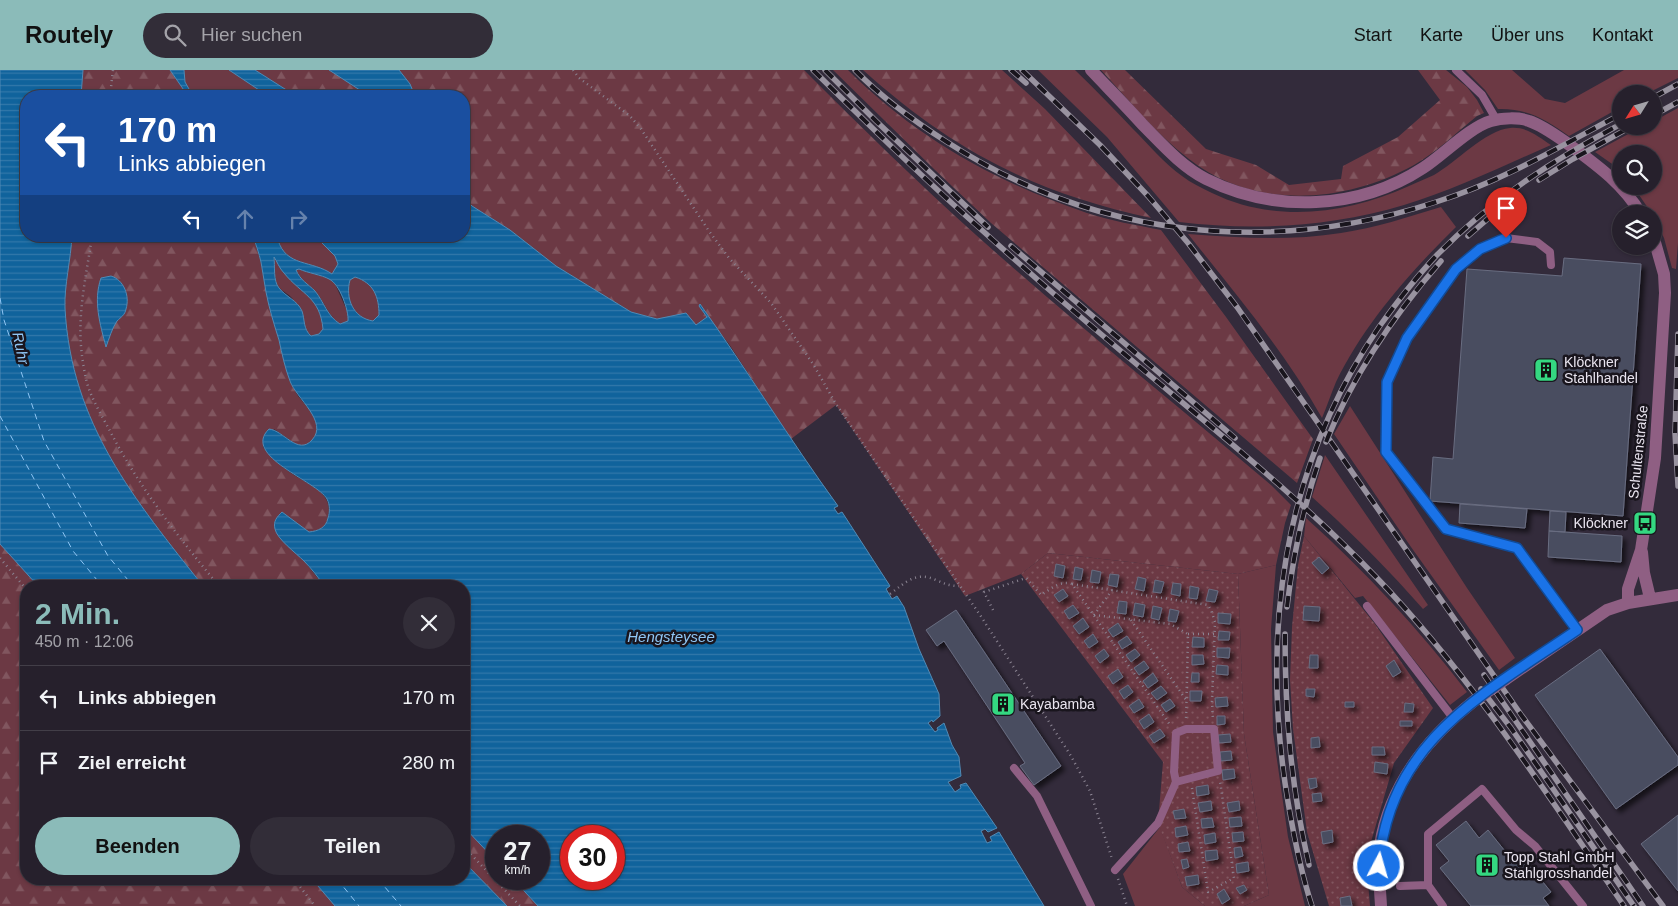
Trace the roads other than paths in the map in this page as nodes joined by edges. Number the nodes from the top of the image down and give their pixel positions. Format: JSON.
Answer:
{"nodes":[{"id":1,"x":1091,"y":70,"type":"edge"},
{"id":2,"x":1456,"y":70,"type":"edge"},
{"id":3,"x":1496,"y":120,"type":"junction"},
{"id":4,"x":1635,"y":205,"type":"edge"},
{"id":5,"x":1659,"y":255,"type":"edge"},
{"id":6,"x":1551,"y":265,"type":"dead end"},
{"id":7,"x":1642,"y":550,"type":"junction"},
{"id":8,"x":1677,"y":596,"type":"edge"},
{"id":9,"x":1650,"y":598,"type":"junction"},
{"id":10,"x":1628,"y":603,"type":"junction"},
{"id":11,"x":1367,"y":606,"type":"dead end"},
{"id":12,"x":1577,"y":630,"type":"junction"},
{"id":13,"x":1453,"y":718,"type":"junction"},
{"id":14,"x":1014,"y":768,"type":"dead end"},
{"id":15,"x":1176,"y":782,"type":"junction"},
{"id":16,"x":1116,"y":870,"type":"road end"},
{"id":17,"x":1428,"y":885,"type":"junction"},
{"id":18,"x":1400,"y":886,"type":"dead end"},
{"id":19,"x":1092,"y":906,"type":"edge"},
{"id":20,"x":1381,"y":906,"type":"edge"},
{"id":21,"x":1443,"y":906,"type":"edge"},
{"id":22,"x":1583,"y":906,"type":"edge"}],
"edges":[{"from":1,"to":3,"type":"street"},
{"from":2,"to":3,"type":"lane"},
{"from":3,"to":4,"type":"street"},
{"from":5,"to":7,"type":"street","name":"Schultenstraße"},
{"from":6,"to":12,"type":"lane"},
{"from":7,"to":9,"type":"street","name":"Schultenstraße"},
{"from":7,"to":10,"type":"street","name":"Schultenstraße"},
{"from":8,"to":9,"type":"street"},
{"from":9,"to":10,"type":"street"},
{"from":10,"to":12,"type":"street"},
{"from":11,"to":13,"type":"lane"},
{"from":12,"to":13,"type":"street","bridge":true},
{"from":13,"to":20,"type":"street"},
{"from":14,"to":19,"type":"lane"},
{"from":15,"to":15,"type":"lane"},
{"from":15,"to":16,"type":"lane"},
{"from":17,"to":18,"type":"lane"},
{"from":17,"to":21,"type":"lane"},
{"from":17,"to":22,"type":"lane"}]}
